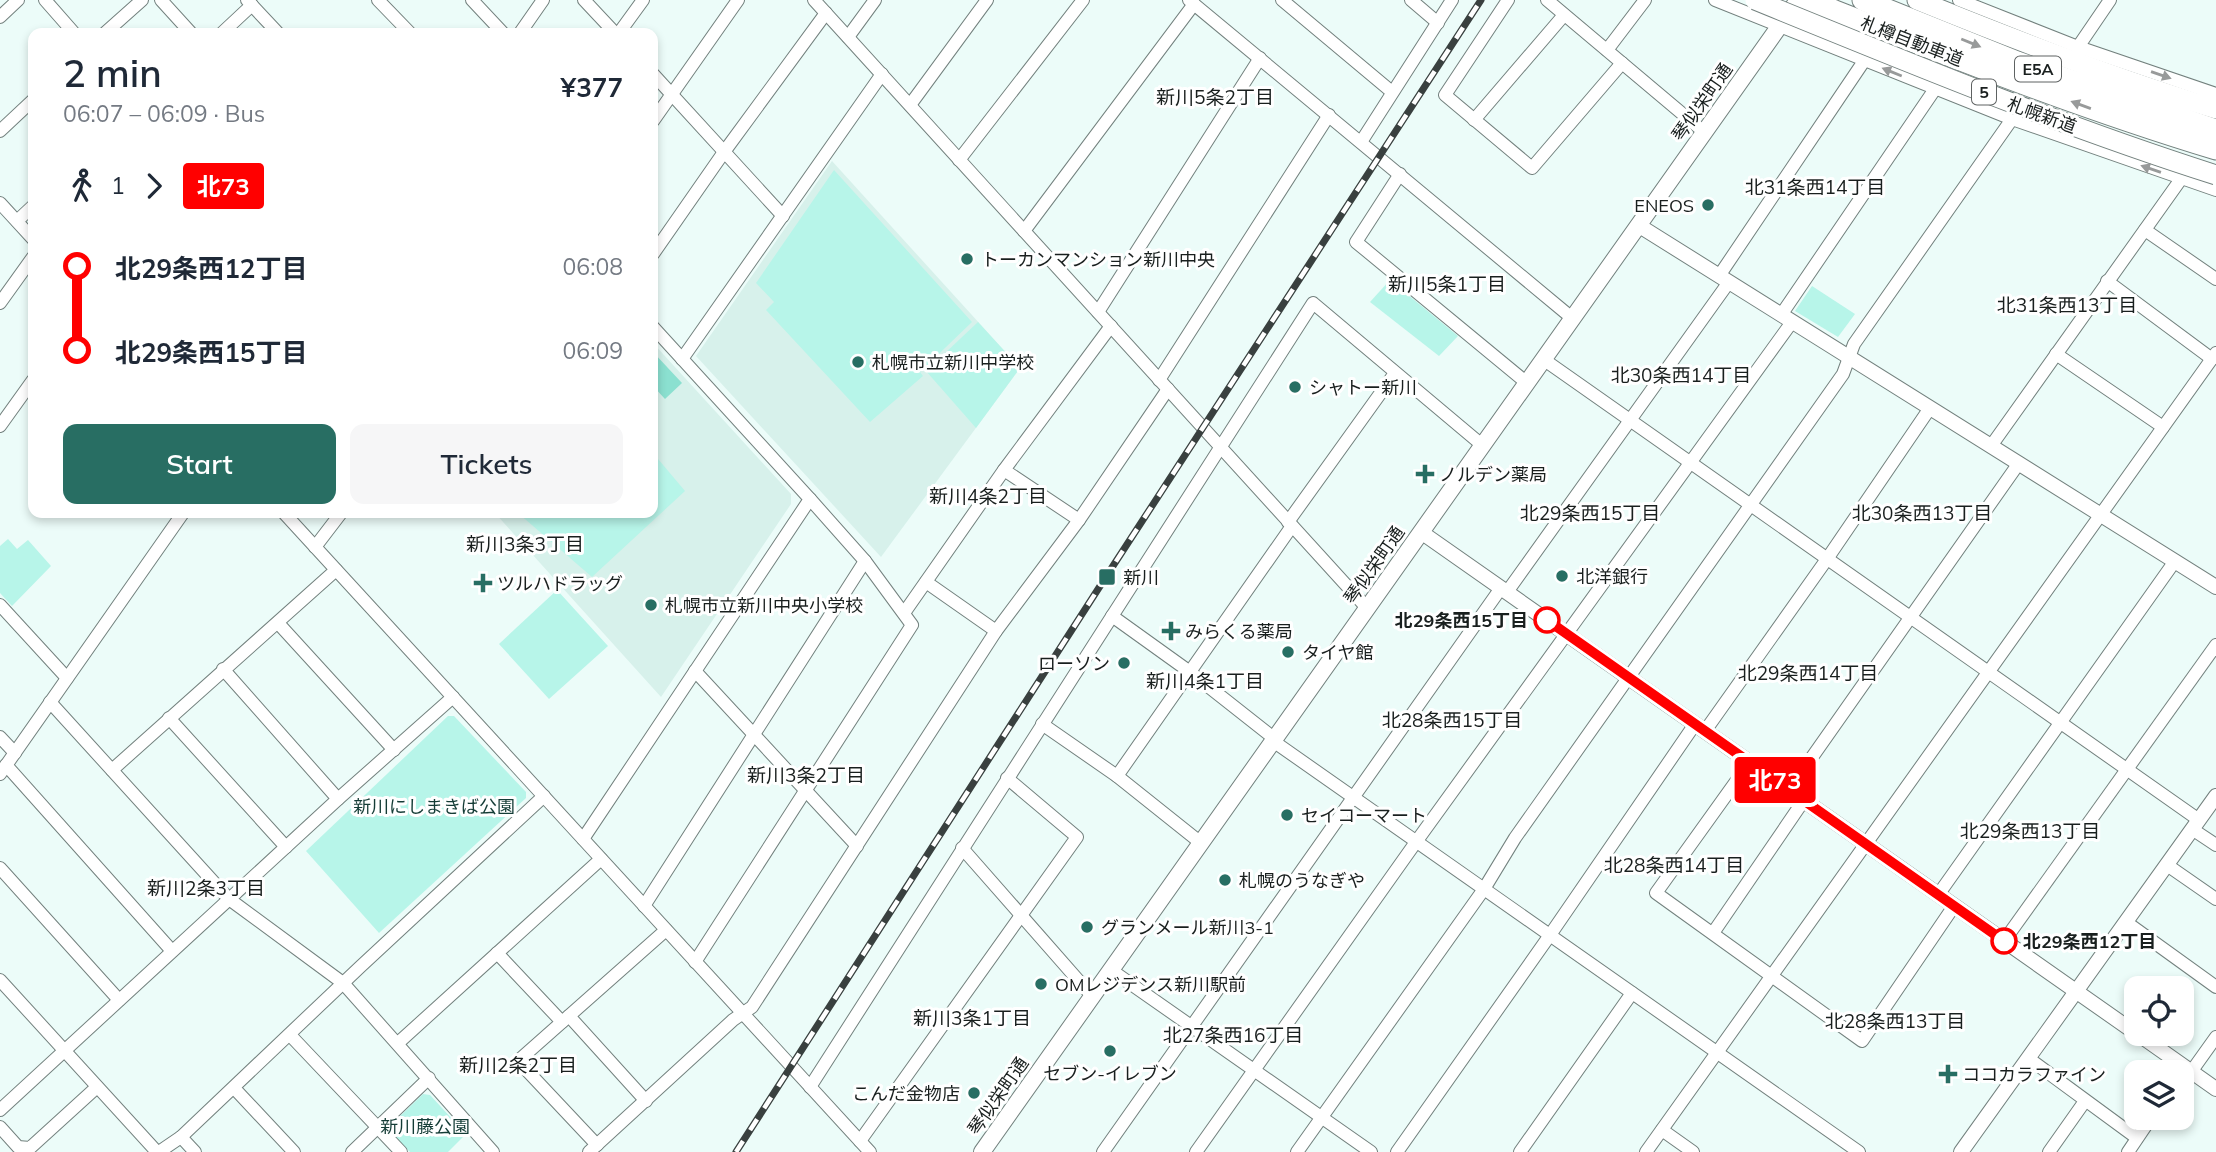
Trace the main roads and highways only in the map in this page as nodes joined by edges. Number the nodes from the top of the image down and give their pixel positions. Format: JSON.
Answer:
{"nodes":[{"id":1,"x":1755,"y":0,"type":"edge"},
{"id":2,"x":1798,"y":0,"type":"edge"},
{"id":3,"x":1807,"y":0,"type":"edge"},
{"id":4,"x":1863,"y":0,"type":"edge"},
{"id":5,"x":1917,"y":0,"type":"edge"},
{"id":6,"x":2216,"y":109,"type":"edge"},
{"id":7,"x":2216,"y":130,"type":"edge"},
{"id":8,"x":2216,"y":149,"type":"edge"},
{"id":9,"x":2216,"y":175,"type":"edge"},
{"id":10,"x":982,"y":1152,"type":"edge"}],
"edges":[{"from":1,"to":9,"type":"highway","name":"札幌新道","number":"5","bridge":true},
{"from":2,"to":10,"type":"main road","name":"琴似栄町通"},
{"from":8,"to":3,"type":"highway","name":"札樽自動車道","number":"E5A","one_way":true},
{"from":4,"to":7,"type":"highway","name":"札樽自動車道","number":"E5A","one_way":true},
{"from":5,"to":6,"type":"highway"}]}
